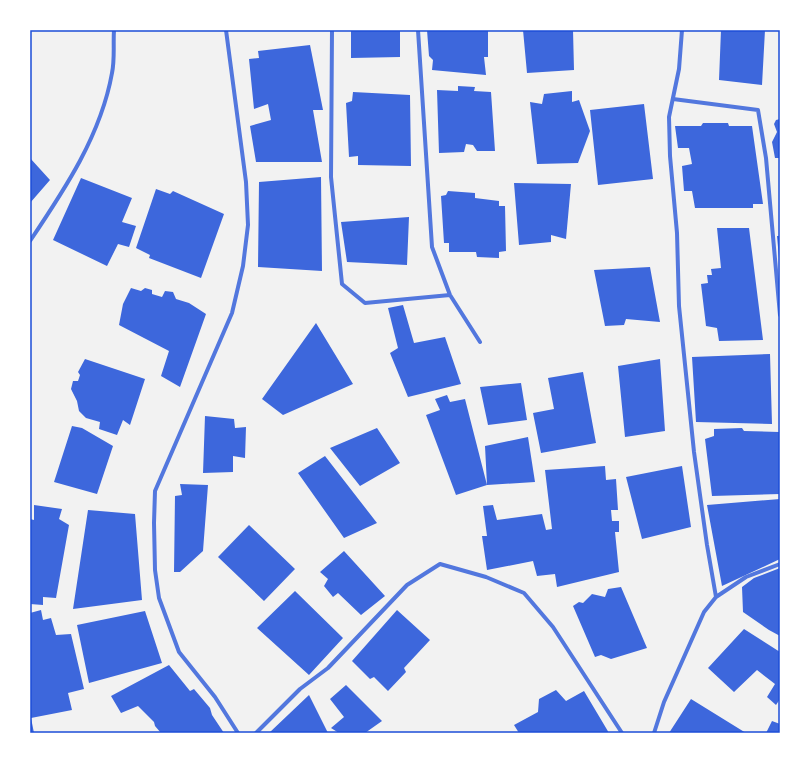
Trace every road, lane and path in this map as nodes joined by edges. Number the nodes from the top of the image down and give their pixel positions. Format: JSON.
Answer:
{"nodes":[{"id":1,"x":114,"y":30,"type":"edge"},
{"id":2,"x":226,"y":30,"type":"edge"},
{"id":3,"x":332,"y":30,"type":"edge"},
{"id":4,"x":418,"y":30,"type":"edge"},
{"id":5,"x":682,"y":30,"type":"edge"},
{"id":6,"x":673,"y":99,"type":"junction"},
{"id":7,"x":30,"y":240,"type":"edge"},
{"id":8,"x":450,"y":295,"type":"junction"},
{"id":9,"x":780,"y":315,"type":"edge"},
{"id":10,"x":480,"y":342,"type":"dead end"},
{"id":11,"x":780,"y":564,"type":"edge"},
{"id":12,"x":716,"y":597,"type":"junction"},
{"id":13,"x":238,"y":733,"type":"edge"},
{"id":14,"x":256,"y":733,"type":"edge"},
{"id":15,"x":622,"y":733,"type":"edge"},
{"id":16,"x":654,"y":733,"type":"edge"}],
"edges":[{"from":1,"to":7,"type":"street"},
{"from":2,"to":13,"type":"street"},
{"from":3,"to":8,"type":"street"},
{"from":4,"to":8,"type":"street"},
{"from":5,"to":6,"type":"street"},
{"from":6,"to":9,"type":"street"},
{"from":6,"to":12,"type":"street"},
{"from":8,"to":10,"type":"street"},
{"from":11,"to":12,"type":"street"},
{"from":12,"to":16,"type":"street"},
{"from":14,"to":15,"type":"street"}]}
